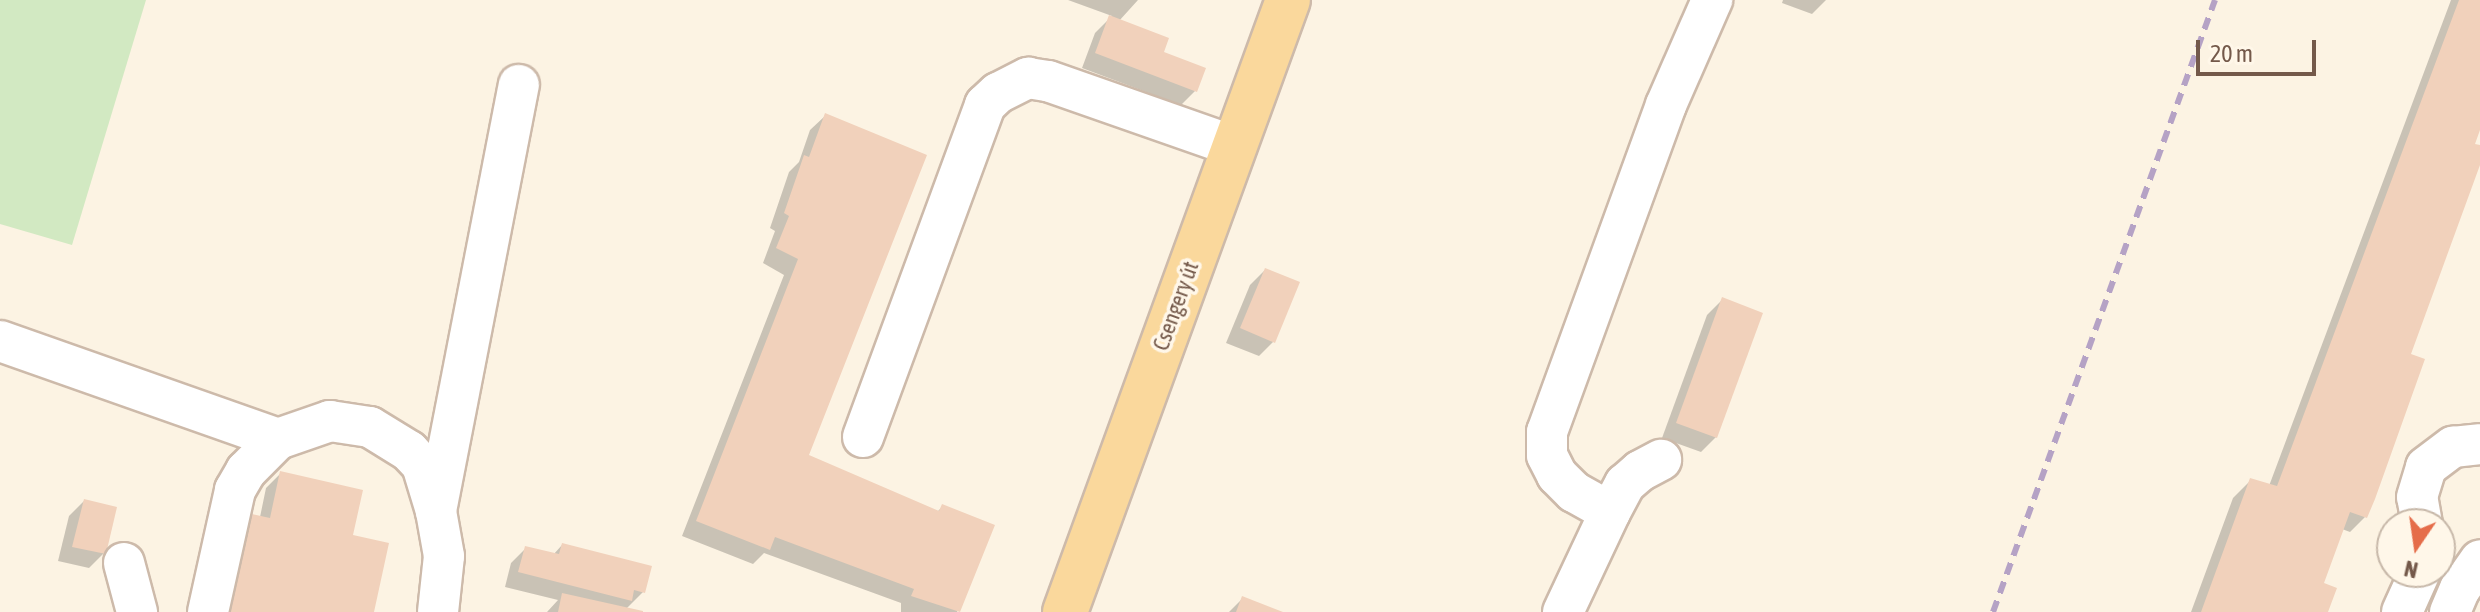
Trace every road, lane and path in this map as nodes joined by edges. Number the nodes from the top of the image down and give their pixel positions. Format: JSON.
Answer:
{"nodes":[{"id":1,"x":1288,"y":0,"type":"edge"},
{"id":2,"x":1712,"y":0,"type":"edge"},
{"id":3,"x":519,"y":85,"type":"dead end"},
{"id":4,"x":1234,"y":146,"type":"junction"},
{"id":5,"x":0,"y":341,"type":"edge"},
{"id":6,"x":863,"y":437,"type":"dead end"},
{"id":7,"x":278,"y":439,"type":"junction"},
{"id":8,"x":2480,"y":444,"type":"edge"},
{"id":9,"x":1661,"y":460,"type":"dead end"},
{"id":10,"x":2419,"y":508,"type":"edge"},
{"id":11,"x":436,"y":511,"type":"junction"},
{"id":12,"x":1610,"y":512,"type":"junction"},
{"id":13,"x":124,"y":563,"type":"dead end"},
{"id":14,"x":2413,"y":588,"type":"edge"},
{"id":15,"x":137,"y":612,"type":"edge"},
{"id":16,"x":208,"y":612,"type":"edge"},
{"id":17,"x":438,"y":612,"type":"edge"},
{"id":18,"x":1065,"y":612,"type":"edge"},
{"id":19,"x":1563,"y":612,"type":"edge"},
{"id":20,"x":2402,"y":612,"type":"edge"}],
"edges":[{"from":1,"to":4,"type":"main road","name":"Csengery út"},
{"from":2,"to":12,"type":"street"},
{"from":3,"to":11,"type":"street"},
{"from":4,"to":6,"type":"street"},
{"from":4,"to":18,"type":"main road","name":"Csengery út"},
{"from":5,"to":7,"type":"street"},
{"from":7,"to":11,"type":"street"},
{"from":7,"to":16,"type":"street"},
{"from":8,"to":10,"type":"street"},
{"from":9,"to":12,"type":"street"},
{"from":11,"to":17,"type":"street"},
{"from":12,"to":19,"type":"street"},
{"from":13,"to":15,"type":"street"},
{"from":14,"to":20,"type":"street"}]}
